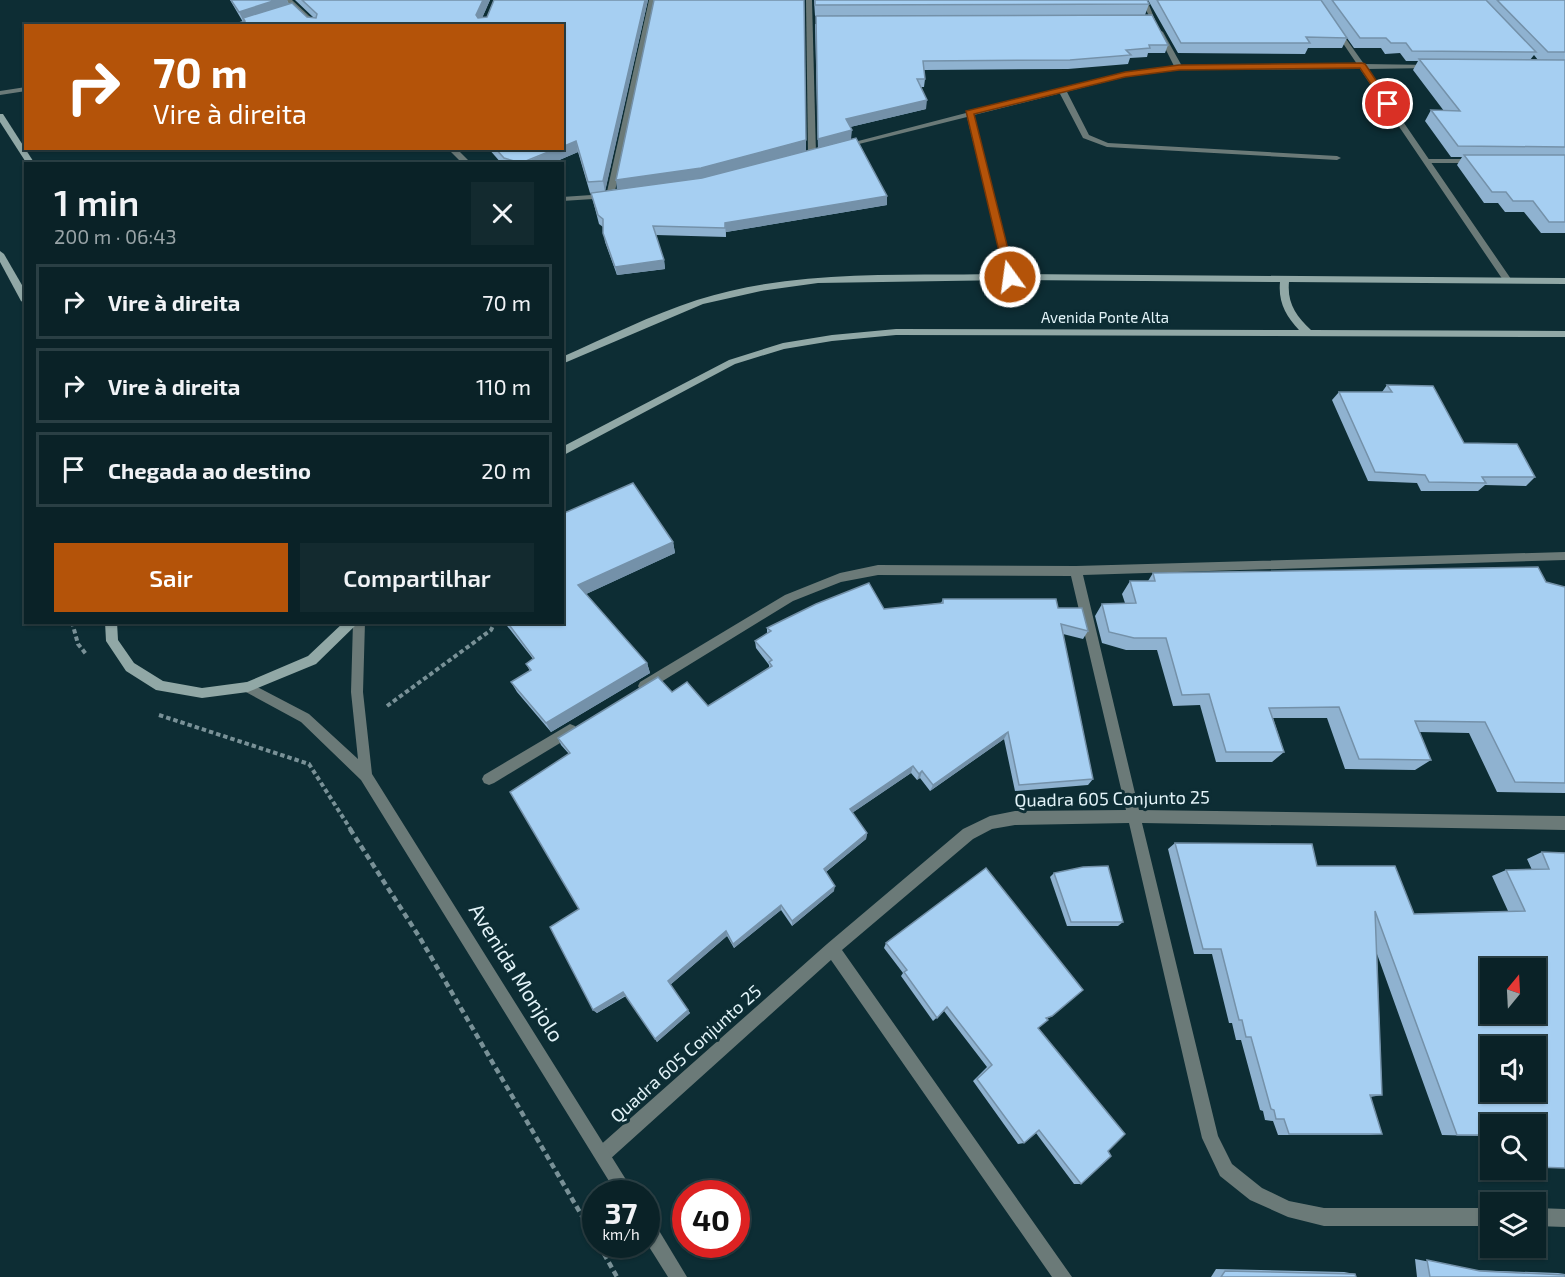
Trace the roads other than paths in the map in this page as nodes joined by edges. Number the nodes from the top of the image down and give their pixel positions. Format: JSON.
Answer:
{"nodes":[{"id":1,"x":288,"y":0,"type":"edge"},
{"id":2,"x":652,"y":0,"type":"edge"},
{"id":3,"x":809,"y":0,"type":"edge"},
{"id":4,"x":1143,"y":0,"type":"edge"},
{"id":5,"x":299,"y":9,"type":"junction"},
{"id":6,"x":287,"y":12,"type":"edge"},
{"id":7,"x":1141,"y":19,"type":"edge"},
{"id":8,"x":1153,"y":19,"type":"junction"},
{"id":9,"x":1329,"y":19,"type":"edge"},
{"id":10,"x":810,"y":20,"type":"junction"},
{"id":11,"x":822,"y":20,"type":"edge"},
{"id":12,"x":315,"y":24,"type":"edge"},
{"id":13,"x":1362,"y":65,"type":"junction"},
{"id":14,"x":1444,"y":66,"type":"edge"},
{"id":15,"x":1179,"y":68,"type":"junction"},
{"id":16,"x":24,"y":89,"type":"edge"},
{"id":17,"x":1062,"y":90,"type":"junction"},
{"id":18,"x":0,"y":93,"type":"edge"},
{"id":19,"x":969,"y":112,"type":"junction"},
{"id":20,"x":0,"y":116,"type":"edge"},
{"id":21,"x":835,"y":148,"type":"edge"},
{"id":22,"x":453,"y":150,"type":"edge"},
{"id":23,"x":824,"y":151,"type":"edge"},
{"id":24,"x":812,"y":154,"type":"junction"},
{"id":25,"x":801,"y":157,"type":"edge"},
{"id":26,"x":1337,"y":158,"type":"dead end"},
{"id":27,"x":1427,"y":161,"type":"junction"},
{"id":28,"x":1485,"y":161,"type":"edge"},
{"id":29,"x":31,"y":162,"type":"edge"},
{"id":30,"x":466,"y":162,"type":"edge"},
{"id":31,"x":622,"y":195,"type":"edge"},
{"id":32,"x":610,"y":196,"type":"junction"},
{"id":33,"x":564,"y":199,"type":"edge"},
{"id":34,"x":0,"y":254,"type":"edge"},
{"id":35,"x":1010,"y":277,"type":"junction"},
{"id":36,"x":1285,"y":279,"type":"junction"},
{"id":37,"x":1508,"y":280,"type":"junction"},
{"id":38,"x":1565,"y":281,"type":"edge"},
{"id":39,"x":24,"y":297,"type":"edge"},
{"id":40,"x":1308,"y":333,"type":"junction"},
{"id":41,"x":1565,"y":334,"type":"edge"},
{"id":42,"x":564,"y":361,"type":"edge"},
{"id":43,"x":564,"y":451,"type":"edge"},
{"id":44,"x":1565,"y":556,"type":"edge"},
{"id":45,"x":1076,"y":571,"type":"junction"},
{"id":46,"x":111,"y":624,"type":"edge"},
{"id":47,"x":352,"y":624,"type":"edge"},
{"id":48,"x":359,"y":624,"type":"edge"},
{"id":49,"x":248,"y":687,"type":"junction"},
{"id":50,"x":629,"y":695,"type":"edge"},
{"id":51,"x":579,"y":725,"type":"edge"},
{"id":52,"x":366,"y":776,"type":"junction"},
{"id":53,"x":489,"y":779,"type":"dead end"},
{"id":54,"x":1135,"y":816,"type":"junction"},
{"id":55,"x":1565,"y":823,"type":"edge"},
{"id":56,"x":832,"y":949,"type":"junction"},
{"id":57,"x":603,"y":1154,"type":"junction"},
{"id":58,"x":619,"y":1180,"type":"edge"},
{"id":59,"x":1480,"y":1217,"type":"edge"},
{"id":60,"x":1546,"y":1218,"type":"edge"},
{"id":61,"x":1565,"y":1218,"type":"edge"},
{"id":62,"x":660,"y":1248,"type":"edge"},
{"id":63,"x":678,"y":1277,"type":"edge"},
{"id":64,"x":1063,"y":1277,"type":"edge"}],
"edges":[{"from":1,"to":5,"type":"street"},
{"from":2,"to":32,"type":"street"},
{"from":3,"to":10,"type":"street"},
{"from":4,"to":8,"type":"street"},
{"from":5,"to":6,"type":"street"},
{"from":5,"to":12,"type":"street"},
{"from":7,"to":8,"type":"street"},
{"from":8,"to":15,"type":"street"},
{"from":9,"to":13,"type":"street"},
{"from":10,"to":11,"type":"street"},
{"from":10,"to":24,"type":"street"},
{"from":13,"to":14,"type":"street"},
{"from":13,"to":15,"type":"street"},
{"from":13,"to":27,"type":"street"},
{"from":15,"to":17,"type":"street"},
{"from":16,"to":18,"type":"street"},
{"from":17,"to":19,"type":"street"},
{"from":17,"to":26,"type":"street"},
{"from":19,"to":21,"type":"street"},
{"from":19,"to":35,"type":"street"},
{"from":20,"to":29,"type":"main road"},
{"from":22,"to":30,"type":"street"},
{"from":23,"to":24,"type":"street"},
{"from":24,"to":25,"type":"street"},
{"from":27,"to":28,"type":"street"},
{"from":27,"to":37,"type":"street"},
{"from":31,"to":32,"type":"street"},
{"from":32,"to":33,"type":"street"},
{"from":34,"to":39,"type":"main road"},
{"from":35,"to":36,"type":"main road"},
{"from":35,"to":42,"type":"main road"},
{"from":36,"to":37,"type":"main road"},
{"from":36,"to":40,"type":"main road"},
{"from":37,"to":38,"type":"main road"},
{"from":40,"to":41,"type":"main road","name":"Avenida Ponte Alta"},
{"from":40,"to":43,"type":"main road","name":"Avenida Ponte Alta"},
{"from":44,"to":45,"type":"street"},
{"from":45,"to":50,"type":"street"},
{"from":45,"to":54,"type":"street"},
{"from":46,"to":49,"type":"main road"},
{"from":47,"to":49,"type":"main road"},
{"from":48,"to":52,"type":"street","name":"Avenida Monjolo"},
{"from":49,"to":52,"type":"street","name":"Avenida Monjolo"},
{"from":51,"to":53,"type":"street"},
{"from":52,"to":57,"type":"street","name":"Avenida Monjolo"},
{"from":54,"to":55,"type":"street","name":"Quadra 605 Conjunto 25"},
{"from":54,"to":56,"type":"street","name":"Quadra 605 Conjunto 25"},
{"from":54,"to":59,"type":"street"},
{"from":56,"to":57,"type":"street","name":"Quadra 605 Conjunto 25"},
{"from":56,"to":64,"type":"street"},
{"from":57,"to":58,"type":"street","name":"Avenida Monjolo"},
{"from":60,"to":61,"type":"street"},
{"from":62,"to":63,"type":"street"}]}
